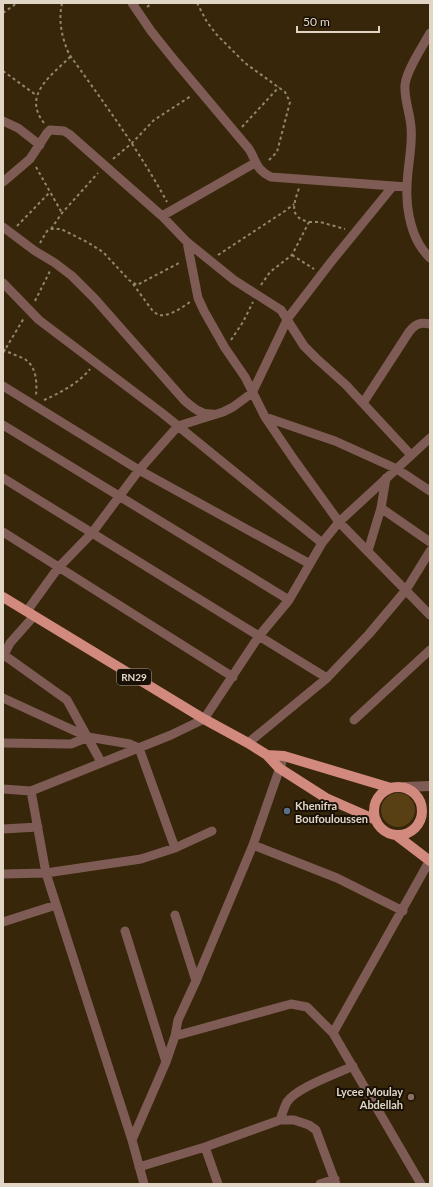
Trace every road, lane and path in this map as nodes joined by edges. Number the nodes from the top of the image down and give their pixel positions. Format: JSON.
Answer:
{"nodes":[{"id":1,"x":17,"y":3,"type":"edge"},
{"id":2,"x":62,"y":3,"type":"edge"},
{"id":3,"x":132,"y":3,"type":"edge"},
{"id":4,"x":197,"y":3,"type":"edge"},
{"id":5,"x":3,"y":12,"type":"edge"},
{"id":6,"x":430,"y":33,"type":"edge"},
{"id":7,"x":70,"y":57,"type":"junction"},
{"id":8,"x":3,"y":71,"type":"edge"},
{"id":9,"x":279,"y":88,"type":"junction"},
{"id":10,"x":199,"y":91,"type":"junction"},
{"id":11,"x":36,"y":96,"type":"junction"},
{"id":12,"x":3,"y":122,"type":"edge"},
{"id":13,"x":50,"y":130,"type":"junction"},
{"id":14,"x":235,"y":134,"type":"junction"},
{"id":15,"x":132,"y":143,"type":"junction"},
{"id":16,"x":40,"y":145,"type":"junction"},
{"id":17,"x":30,"y":159,"type":"junction"},
{"id":18,"x":255,"y":162,"type":"junction"},
{"id":19,"x":104,"y":165,"type":"junction"},
{"id":20,"x":301,"y":179,"type":"junction"},
{"id":21,"x":3,"y":182,"type":"edge"},
{"id":22,"x":393,"y":186,"type":"junction"},
{"id":23,"x":407,"y":187,"type":"junction"},
{"id":24,"x":50,"y":192,"type":"junction"},
{"id":25,"x":294,"y":204,"type":"junction"},
{"id":26,"x":172,"y":210,"type":"junction"},
{"id":27,"x":62,"y":213,"type":"junction"},
{"id":28,"x":162,"y":216,"type":"junction"},
{"id":29,"x":309,"y":222,"type":"junction"},
{"id":30,"x":3,"y":227,"type":"edge"},
{"id":31,"x":51,"y":229,"type":"junction"},
{"id":32,"x":356,"y":232,"type":"junction"},
{"id":33,"x":11,"y":234,"type":"junction"},
{"id":34,"x":187,"y":242,"type":"junction"},
{"id":35,"x":35,"y":251,"type":"junction"},
{"id":36,"x":292,"y":255,"type":"junction"},
{"id":37,"x":190,"y":257,"type":"junction"},
{"id":38,"x":430,"y":258,"type":"edge"},
{"id":39,"x":210,"y":260,"type":"junction"},
{"id":40,"x":322,"y":274,"type":"junction"},
{"id":41,"x":3,"y":283,"type":"edge"},
{"id":42,"x":133,"y":283,"type":"junction"},
{"id":43,"x":256,"y":294,"type":"junction"},
{"id":44,"x":198,"y":298,"type":"junction"},
{"id":45,"x":288,"y":318,"type":"junction"},
{"id":46,"x":430,"y":324,"type":"edge"},
{"id":47,"x":225,"y":348,"type":"junction"},
{"id":48,"x":3,"y":349,"type":"edge"},
{"id":49,"x":95,"y":362,"type":"junction"},
{"id":50,"x":3,"y":386,"type":"edge"},
{"id":51,"x":252,"y":393,"type":"junction"},
{"id":52,"x":34,"y":402,"type":"junction"},
{"id":53,"x":363,"y":403,"type":"junction"},
{"id":54,"x":215,"y":414,"type":"junction"},
{"id":55,"x":265,"y":417,"type":"junction"},
{"id":56,"x":3,"y":425,"type":"edge"},
{"id":57,"x":178,"y":426,"type":"junction"},
{"id":58,"x":430,"y":438,"type":"edge"},
{"id":59,"x":411,"y":455,"type":"junction"},
{"id":60,"x":397,"y":469,"type":"junction"},
{"id":61,"x":139,"y":470,"type":"junction"},
{"id":62,"x":3,"y":478,"type":"edge"},
{"id":63,"x":386,"y":478,"type":"junction"},
{"id":64,"x":430,"y":492,"type":"edge"},
{"id":65,"x":118,"y":496,"type":"junction"},
{"id":66,"x":381,"y":508,"type":"junction"},
{"id":67,"x":339,"y":522,"type":"junction"},
{"id":68,"x":3,"y":532,"type":"edge"},
{"id":69,"x":92,"y":533,"type":"junction"},
{"id":70,"x":430,"y":542,"type":"edge"},
{"id":71,"x":322,"y":543,"type":"junction"},
{"id":72,"x":368,"y":551,"type":"junction"},
{"id":73,"x":430,"y":551,"type":"edge"},
{"id":74,"x":310,"y":564,"type":"junction"},
{"id":75,"x":58,"y":568,"type":"junction"},
{"id":76,"x":406,"y":590,"type":"junction"},
{"id":77,"x":3,"y":597,"type":"edge"},
{"id":78,"x":289,"y":600,"type":"junction"},
{"id":79,"x":30,"y":613,"type":"junction"},
{"id":80,"x":430,"y":615,"type":"edge"},
{"id":81,"x":259,"y":636,"type":"junction"},
{"id":82,"x":6,"y":642,"type":"edge"},
{"id":83,"x":430,"y":650,"type":"edge"},
{"id":84,"x":3,"y":656,"type":"edge"},
{"id":85,"x":233,"y":677,"type":"junction"},
{"id":86,"x":327,"y":678,"type":"junction"},
{"id":87,"x":3,"y":698,"type":"edge"},
{"id":88,"x":204,"y":719,"type":"junction"},
{"id":89,"x":354,"y":720,"type":"dead end"},
{"id":90,"x":88,"y":737,"type":"junction"},
{"id":91,"x":3,"y":743,"type":"edge"},
{"id":92,"x":248,"y":743,"type":"junction"},
{"id":93,"x":139,"y":748,"type":"junction"},
{"id":94,"x":267,"y":755,"type":"junction"},
{"id":95,"x":284,"y":756,"type":"junction"},
{"id":96,"x":101,"y":762,"type":"junction"},
{"id":97,"x":279,"y":768,"type":"junction"},
{"id":98,"x":430,"y":786,"type":"edge"},
{"id":99,"x":404,"y":787,"type":"junction"},
{"id":100,"x":3,"y":788,"type":"edge"},
{"id":101,"x":391,"y":788,"type":"junction"},
{"id":102,"x":31,"y":791,"type":"junction"},
{"id":103,"x":422,"y":807,"type":"junction"},
{"id":104,"x":430,"y":814,"type":"edge"},
{"id":105,"x":376,"y":820,"type":"junction"},
{"id":106,"x":38,"y":827,"type":"junction"},
{"id":107,"x":3,"y":829,"type":"edge"},
{"id":108,"x":212,"y":831,"type":"dead end"},
{"id":109,"x":396,"y":835,"type":"junction"},
{"id":110,"x":253,"y":845,"type":"junction"},
{"id":111,"x":175,"y":848,"type":"junction"},
{"id":112,"x":430,"y":861,"type":"edge"},
{"id":113,"x":46,"y":873,"type":"junction"},
{"id":114,"x":3,"y":874,"type":"edge"},
{"id":115,"x":56,"y":905,"type":"junction"},
{"id":116,"x":403,"y":910,"type":"junction"},
{"id":117,"x":175,"y":915,"type":"dead end"},
{"id":118,"x":3,"y":922,"type":"edge"},
{"id":119,"x":125,"y":931,"type":"dead end"},
{"id":120,"x":196,"y":981,"type":"junction"},
{"id":121,"x":333,"y":1033,"type":"junction"},
{"id":122,"x":175,"y":1036,"type":"junction"},
{"id":123,"x":166,"y":1062,"type":"junction"},
{"id":124,"x":353,"y":1066,"type":"junction"},
{"id":125,"x":280,"y":1120,"type":"junction"},
{"id":126,"x":132,"y":1140,"type":"junction"},
{"id":127,"x":205,"y":1147,"type":"junction"},
{"id":128,"x":139,"y":1167,"type":"junction"},
{"id":129,"x":336,"y":1181,"type":"edge"},
{"id":130,"x":144,"y":1184,"type":"edge"},
{"id":131,"x":218,"y":1184,"type":"edge"},
{"id":132,"x":320,"y":1184,"type":"edge"},
{"id":133,"x":421,"y":1184,"type":"edge"}],
"edges":[{"from":1,"to":5,"type":"path"},
{"from":2,"to":7,"type":"path"},
{"from":3,"to":10,"type":"street"},
{"from":4,"to":9,"type":"path"},
{"from":6,"to":23,"type":"street"},
{"from":7,"to":11,"type":"path"},
{"from":7,"to":15,"type":"path"},
{"from":8,"to":11,"type":"path"},
{"from":9,"to":14,"type":"path"},
{"from":9,"to":18,"type":"path"},
{"from":10,"to":14,"type":"street"},
{"from":10,"to":15,"type":"path"},
{"from":11,"to":13,"type":"path"},
{"from":12,"to":16,"type":"street"},
{"from":13,"to":16,"type":"street"},
{"from":13,"to":19,"type":"street"},
{"from":14,"to":18,"type":"street"},
{"from":15,"to":19,"type":"path"},
{"from":15,"to":26,"type":"path"},
{"from":16,"to":17,"type":"street"},
{"from":17,"to":21,"type":"street"},
{"from":17,"to":24,"type":"path"},
{"from":18,"to":20,"type":"street"},
{"from":18,"to":26,"type":"street"},
{"from":19,"to":27,"type":"path"},
{"from":19,"to":28,"type":"street"},
{"from":20,"to":22,"type":"street"},
{"from":20,"to":25,"type":"path"},
{"from":22,"to":23,"type":"street"},
{"from":22,"to":32,"type":"street"},
{"from":23,"to":38,"type":"street"},
{"from":24,"to":27,"type":"path"},
{"from":24,"to":33,"type":"path"},
{"from":25,"to":29,"type":"path"},
{"from":25,"to":39,"type":"path"},
{"from":26,"to":28,"type":"street"},
{"from":27,"to":31,"type":"path"},
{"from":28,"to":34,"type":"street"},
{"from":29,"to":32,"type":"path"},
{"from":29,"to":36,"type":"path"},
{"from":30,"to":33,"type":"street"},
{"from":31,"to":35,"type":"path"},
{"from":31,"to":42,"type":"path"},
{"from":32,"to":40,"type":"street"},
{"from":33,"to":35,"type":"street"},
{"from":34,"to":37,"type":"street"},
{"from":34,"to":39,"type":"street"},
{"from":35,"to":54,"type":"street"},
{"from":36,"to":40,"type":"path"},
{"from":36,"to":43,"type":"path"},
{"from":37,"to":42,"type":"path"},
{"from":37,"to":44,"type":"street"},
{"from":39,"to":43,"type":"street"},
{"from":40,"to":45,"type":"street"},
{"from":41,"to":49,"type":"street"},
{"from":42,"to":44,"type":"path"},
{"from":43,"to":45,"type":"street"},
{"from":43,"to":47,"type":"path"},
{"from":44,"to":47,"type":"street"},
{"from":45,"to":51,"type":"street"},
{"from":45,"to":53,"type":"street"},
{"from":46,"to":53,"type":"street"},
{"from":47,"to":51,"type":"street"},
{"from":48,"to":52,"type":"path"},
{"from":49,"to":52,"type":"path"},
{"from":49,"to":57,"type":"street"},
{"from":50,"to":52,"type":"street"},
{"from":51,"to":54,"type":"street"},
{"from":51,"to":55,"type":"street"},
{"from":52,"to":61,"type":"street"},
{"from":53,"to":59,"type":"street"},
{"from":54,"to":57,"type":"street"},
{"from":55,"to":60,"type":"street"},
{"from":55,"to":67,"type":"street"},
{"from":56,"to":65,"type":"street"},
{"from":57,"to":61,"type":"street"},
{"from":57,"to":71,"type":"street"},
{"from":58,"to":59,"type":"street"},
{"from":59,"to":60,"type":"street"},
{"from":60,"to":63,"type":"street"},
{"from":60,"to":64,"type":"street"},
{"from":61,"to":65,"type":"street"},
{"from":61,"to":74,"type":"street"},
{"from":62,"to":69,"type":"street"},
{"from":63,"to":66,"type":"street"},
{"from":63,"to":67,"type":"street"},
{"from":65,"to":69,"type":"street"},
{"from":65,"to":78,"type":"street"},
{"from":66,"to":70,"type":"street"},
{"from":66,"to":72,"type":"street"},
{"from":67,"to":71,"type":"street"},
{"from":67,"to":72,"type":"street"},
{"from":68,"to":75,"type":"street"},
{"from":69,"to":75,"type":"street"},
{"from":69,"to":81,"type":"street"},
{"from":71,"to":74,"type":"street"},
{"from":72,"to":76,"type":"street"},
{"from":73,"to":76,"type":"street"},
{"from":74,"to":78,"type":"street"},
{"from":75,"to":79,"type":"street"},
{"from":75,"to":85,"type":"street"},
{"from":76,"to":80,"type":"street"},
{"from":76,"to":86,"type":"street"},
{"from":77,"to":79,"type":"main road","number":"RN29"},
{"from":78,"to":81,"type":"street"},
{"from":79,"to":82,"type":"street"},
{"from":79,"to":88,"type":"main road","number":"RN29"},
{"from":81,"to":85,"type":"street"},
{"from":81,"to":86,"type":"street"},
{"from":82,"to":84,"type":"street"},
{"from":83,"to":89,"type":"street"},
{"from":84,"to":90,"type":"street"},
{"from":85,"to":88,"type":"street"},
{"from":86,"to":92,"type":"street"},
{"from":87,"to":90,"type":"street"},
{"from":88,"to":92,"type":"main road","number":"RN29"},
{"from":88,"to":93,"type":"street"},
{"from":90,"to":91,"type":"street"},
{"from":90,"to":93,"type":"street"},
{"from":90,"to":96,"type":"street"},
{"from":92,"to":94,"type":"main road","number":"RN29"},
{"from":93,"to":96,"type":"street"},
{"from":93,"to":111,"type":"street"},
{"from":94,"to":95,"type":"main road","number":"RN29"},
{"from":94,"to":97,"type":"main road","number":"RN29"},
{"from":95,"to":97,"type":"street"},
{"from":95,"to":101,"type":"main road","number":"RN29"},
{"from":96,"to":102,"type":"street"},
{"from":97,"to":105,"type":"main road","number":"RN29"},
{"from":97,"to":110,"type":"street"},
{"from":98,"to":99,"type":"street"},
{"from":99,"to":101,"type":"main road","number":"RN29"},
{"from":99,"to":103,"type":"main road"},
{"from":100,"to":102,"type":"street"},
{"from":101,"to":105,"type":"main road"},
{"from":102,"to":106,"type":"street"},
{"from":103,"to":104,"type":"main road"},
{"from":103,"to":109,"type":"main road"},
{"from":105,"to":109,"type":"main road","number":"RN29"},
{"from":106,"to":107,"type":"street"},
{"from":106,"to":113,"type":"street"},
{"from":108,"to":111,"type":"street"},
{"from":109,"to":112,"type":"main road","number":"RN29"},
{"from":110,"to":116,"type":"street"},
{"from":110,"to":120,"type":"street"},
{"from":111,"to":113,"type":"street"},
{"from":112,"to":116,"type":"street"},
{"from":113,"to":114,"type":"street"},
{"from":113,"to":115,"type":"street"},
{"from":115,"to":118,"type":"street"},
{"from":115,"to":126,"type":"street"},
{"from":116,"to":121,"type":"street"},
{"from":117,"to":120,"type":"street"},
{"from":119,"to":123,"type":"street"},
{"from":120,"to":122,"type":"street"},
{"from":121,"to":122,"type":"street"},
{"from":121,"to":124,"type":"street"},
{"from":122,"to":123,"type":"street"},
{"from":123,"to":126,"type":"street"},
{"from":124,"to":125,"type":"street"},
{"from":124,"to":133,"type":"street"},
{"from":125,"to":127,"type":"street"},
{"from":125,"to":129,"type":"street"},
{"from":126,"to":128,"type":"street"},
{"from":127,"to":128,"type":"street"},
{"from":127,"to":131,"type":"street"},
{"from":128,"to":130,"type":"street"},
{"from":129,"to":132,"type":"street"}]}
